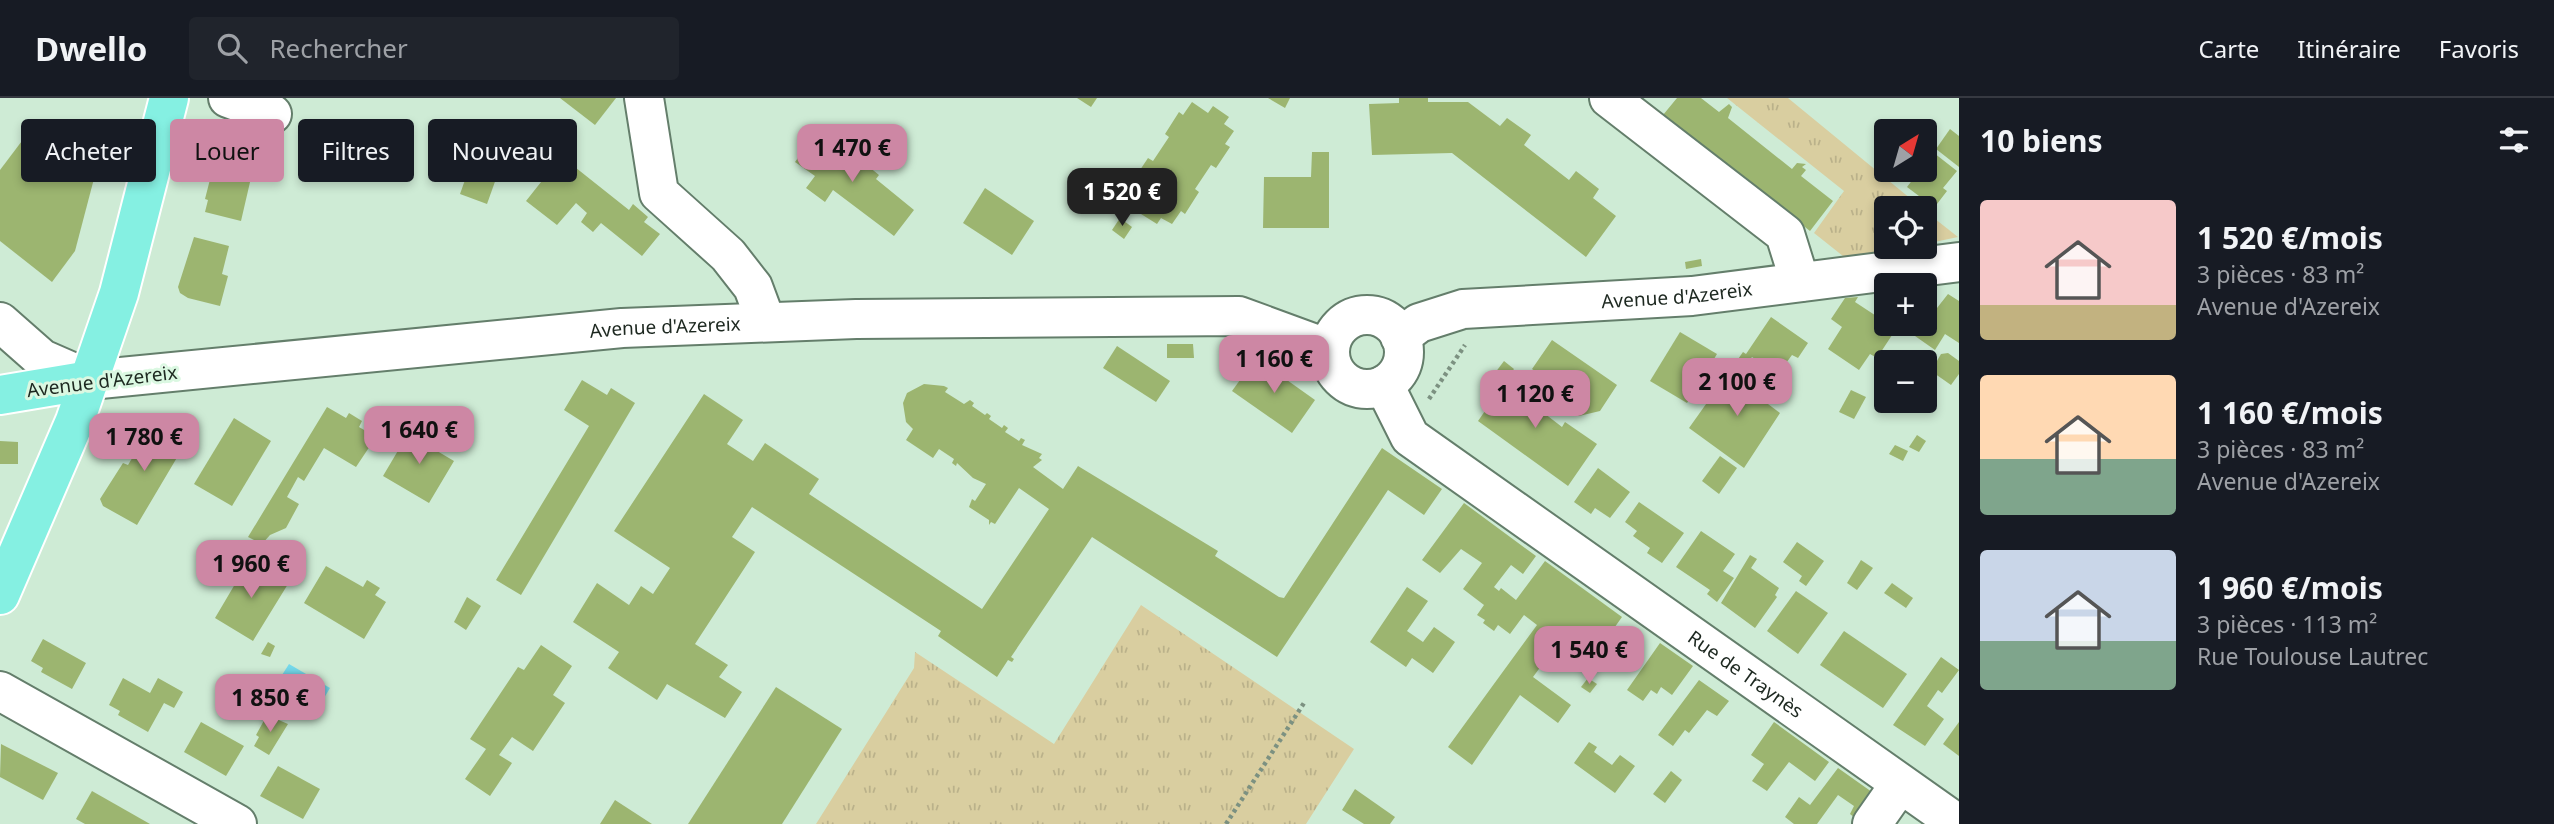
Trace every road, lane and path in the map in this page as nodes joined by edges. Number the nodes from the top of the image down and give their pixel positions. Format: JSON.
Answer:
{"nodes":[{"id":1,"x":169,"y":98,"type":"edge"},
{"id":2,"x":228,"y":98,"type":"edge"},
{"id":3,"x":644,"y":98,"type":"edge"},
{"id":4,"x":1609,"y":98,"type":"edge"},
{"id":5,"x":272,"y":114,"type":"dead end"},
{"id":6,"x":1959,"y":262,"type":"edge"},
{"id":7,"x":1800,"y":282,"type":"junction"},
{"id":8,"x":1463,"y":309,"type":"junction"},
{"id":9,"x":766,"y":322,"type":"junction"},
{"id":10,"x":0,"y":323,"type":"edge"},
{"id":11,"x":1400,"y":337,"type":"junction"},
{"id":12,"x":1329,"y":349,"type":"junction"},
{"id":13,"x":90,"y":380,"type":"junction"},
{"id":14,"x":1384,"y":385,"type":"junction"},
{"id":15,"x":0,"y":395,"type":"edge"},
{"id":16,"x":1402,"y":422,"type":"junction"},
{"id":17,"x":0,"y":595,"type":"edge"},
{"id":18,"x":0,"y":691,"type":"edge"},
{"id":19,"x":1304,"y":703,"type":"dead end"},
{"id":20,"x":1900,"y":784,"type":"junction"},
{"id":21,"x":237,"y":824,"type":"edge"},
{"id":22,"x":1226,"y":824,"type":"edge"},
{"id":23,"x":1872,"y":824,"type":"edge"},
{"id":24,"x":1958,"y":824,"type":"edge"}],
"edges":[{"from":1,"to":13,"type":"main road"},
{"from":2,"to":5,"type":"street"},
{"from":3,"to":9,"type":"street"},
{"from":4,"to":7,"type":"street"},
{"from":6,"to":7,"type":"street","name":"Avenue d'Azereix"},
{"from":7,"to":8,"type":"street","name":"Avenue d'Azereix"},
{"from":8,"to":11,"type":"street","name":"Avenue d'Azereix"},
{"from":8,"to":16,"type":"path"},
{"from":9,"to":12,"type":"street","name":"Avenue d'Azereix"},
{"from":9,"to":13,"type":"street","name":"Avenue d'Azereix"},
{"from":10,"to":13,"type":"street"},
{"from":11,"to":12,"type":"street"},
{"from":11,"to":14,"type":"street"},
{"from":12,"to":14,"type":"street"},
{"from":13,"to":15,"type":"main road","name":"Avenue d'Azereix"},
{"from":13,"to":17,"type":"main road"},
{"from":14,"to":16,"type":"street","name":"Rue de Traynès"},
{"from":16,"to":20,"type":"street","name":"Rue de Traynès"},
{"from":18,"to":21,"type":"street"},
{"from":19,"to":22,"type":"path"},
{"from":20,"to":23,"type":"street"},
{"from":20,"to":24,"type":"street","name":"Rue de Traynès"}]}
